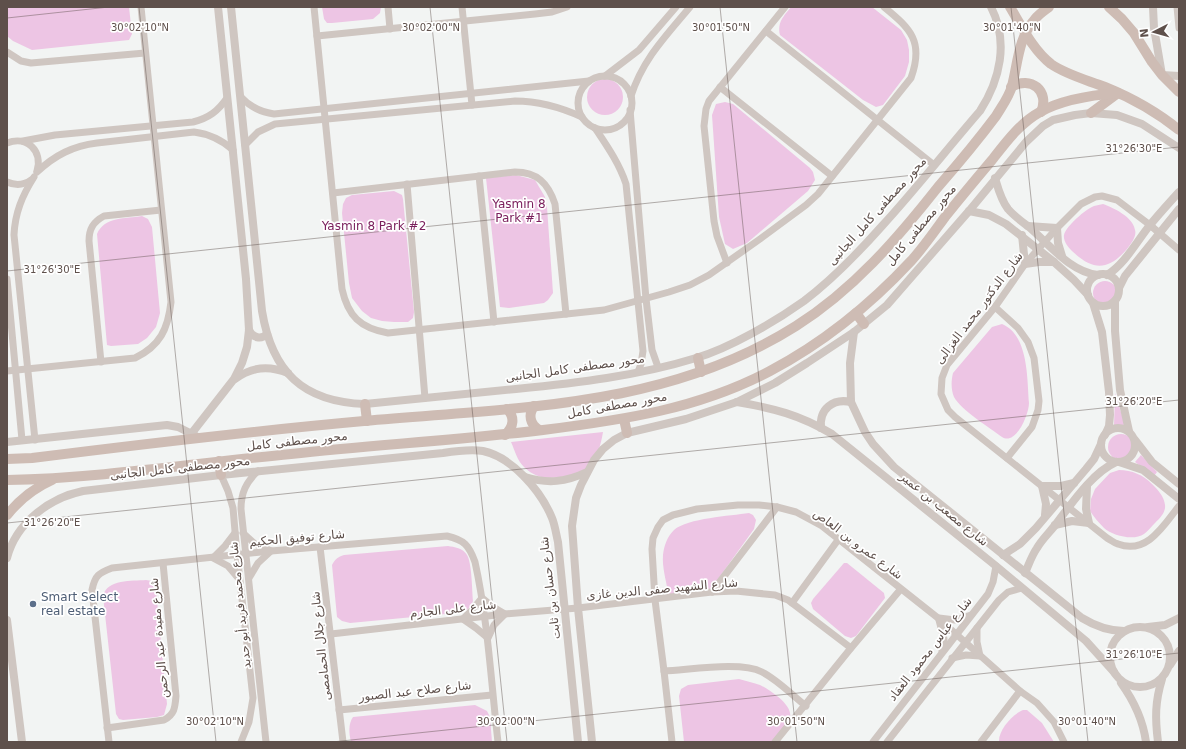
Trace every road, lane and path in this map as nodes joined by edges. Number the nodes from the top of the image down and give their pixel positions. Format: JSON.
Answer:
{"nodes":[{"id":1,"x":141,"y":7,"type":"edge"},
{"id":2,"x":218,"y":7,"type":"edge"},
{"id":3,"x":231,"y":7,"type":"edge"},
{"id":4,"x":314,"y":7,"type":"edge"},
{"id":5,"x":388,"y":7,"type":"edge"},
{"id":6,"x":462,"y":7,"type":"edge"},
{"id":7,"x":567,"y":7,"type":"edge"},
{"id":8,"x":676,"y":7,"type":"edge"},
{"id":9,"x":690,"y":7,"type":"edge"},
{"id":10,"x":785,"y":7,"type":"edge"},
{"id":11,"x":884,"y":7,"type":"edge"},
{"id":12,"x":991,"y":7,"type":"edge"},
{"id":13,"x":1010,"y":7,"type":"edge"},
{"id":14,"x":1049,"y":7,"type":"edge"},
{"id":15,"x":1109,"y":7,"type":"edge"},
{"id":16,"x":1153,"y":7,"type":"edge"},
{"id":17,"x":1177,"y":7,"type":"edge"},
{"id":18,"x":534,"y":11,"type":"edge"},
{"id":19,"x":463,"y":21,"type":"junction"},
{"id":20,"x":390,"y":28,"type":"junction"},
{"id":21,"x":1179,"y":28,"type":"edge"},
{"id":22,"x":766,"y":31,"type":"junction"},
{"id":23,"x":1026,"y":33,"type":"junction"},
{"id":24,"x":317,"y":36,"type":"junction"},
{"id":25,"x":7,"y":52,"type":"edge"},
{"id":26,"x":145,"y":53,"type":"junction"},
{"id":27,"x":605,"y":76,"type":"junction"},
{"id":28,"x":1162,"y":76,"type":"junction"},
{"id":29,"x":1179,"y":76,"type":"edge"},
{"id":30,"x":589,"y":81,"type":"junction"},
{"id":31,"x":720,"y":87,"type":"junction"},
{"id":32,"x":1012,"y":87,"type":"junction"},
{"id":33,"x":1179,"y":92,"type":"edge"},
{"id":34,"x":470,"y":93,"type":"junction"},
{"id":35,"x":1118,"y":93,"type":"junction"},
{"id":36,"x":631,"y":96,"type":"junction"},
{"id":37,"x":241,"y":97,"type":"junction"},
{"id":38,"x":227,"y":98,"type":"junction"},
{"id":39,"x":472,"y":105,"type":"junction"},
{"id":40,"x":325,"y":109,"type":"junction"},
{"id":41,"x":630,"y":110,"type":"junction"},
{"id":42,"x":1041,"y":112,"type":"junction"},
{"id":43,"x":1091,"y":113,"type":"junction"},
{"id":44,"x":582,"y":117,"type":"junction"},
{"id":45,"x":326,"y":119,"type":"junction"},
{"id":46,"x":878,"y":120,"type":"junction"},
{"id":47,"x":152,"y":126,"type":"junction"},
{"id":48,"x":595,"y":128,"type":"junction"},
{"id":49,"x":1179,"y":130,"type":"edge"},
{"id":50,"x":153,"y":137,"type":"junction"},
{"id":51,"x":8,"y":141,"type":"edge"},
{"id":52,"x":23,"y":141,"type":"junction"},
{"id":53,"x":245,"y":145,"type":"junction"},
{"id":54,"x":1179,"y":148,"type":"edge"},
{"id":55,"x":233,"y":150,"type":"junction"},
{"id":56,"x":934,"y":165,"type":"junction"},
{"id":57,"x":36,"y":174,"type":"junction"},
{"id":58,"x":479,"y":176,"type":"junction"},
{"id":59,"x":832,"y":176,"type":"junction"},
{"id":60,"x":995,"y":178,"type":"junction"},
{"id":61,"x":7,"y":182,"type":"edge"},
{"id":62,"x":407,"y":184,"type":"junction"},
{"id":63,"x":1179,"y":192,"type":"edge"},
{"id":64,"x":333,"y":193,"type":"junction"},
{"id":65,"x":1179,"y":209,"type":"edge"},
{"id":66,"x":161,"y":210,"type":"junction"},
{"id":67,"x":969,"y":211,"type":"junction"},
{"id":68,"x":1150,"y":225,"type":"junction"},
{"id":69,"x":1028,"y":226,"type":"junction"},
{"id":70,"x":1057,"y":228,"type":"junction"},
{"id":71,"x":254,"y":230,"type":"junction"},
{"id":72,"x":241,"y":231,"type":"junction"},
{"id":73,"x":1160,"y":233,"type":"junction"},
{"id":74,"x":1022,"y":235,"type":"junction"},
{"id":75,"x":1045,"y":242,"type":"junction"},
{"id":76,"x":1038,"y":249,"type":"junction"},
{"id":77,"x":1179,"y":250,"type":"edge"},
{"id":78,"x":1063,"y":257,"type":"junction"},
{"id":79,"x":1054,"y":262,"type":"junction"},
{"id":80,"x":727,"y":263,"type":"junction"},
{"id":81,"x":1025,"y":264,"type":"junction"},
{"id":82,"x":1098,"y":275,"type":"junction"},
{"id":83,"x":1107,"y":275,"type":"junction"},
{"id":84,"x":7,"y":279,"type":"edge"},
{"id":85,"x":1119,"y":288,"type":"junction"},
{"id":86,"x":1088,"y":295,"type":"junction"},
{"id":87,"x":646,"y":298,"type":"junction"},
{"id":88,"x":638,"y":300,"type":"junction"},
{"id":89,"x":1115,"y":301,"type":"junction"},
{"id":90,"x":1093,"y":303,"type":"junction"},
{"id":91,"x":995,"y":307,"type":"junction"},
{"id":92,"x":856,"y":313,"type":"junction"},
{"id":93,"x":566,"y":314,"type":"junction"},
{"id":94,"x":494,"y":322,"type":"junction"},
{"id":95,"x":864,"y":324,"type":"junction"},
{"id":96,"x":249,"y":330,"type":"junction"},
{"id":97,"x":420,"y":330,"type":"junction"},
{"id":98,"x":854,"y":332,"type":"junction"},
{"id":99,"x":267,"y":334,"type":"junction"},
{"id":100,"x":698,"y":358,"type":"junction"},
{"id":101,"x":101,"y":362,"type":"junction"},
{"id":102,"x":658,"y":368,"type":"junction"},
{"id":103,"x":28,"y":369,"type":"junction"},
{"id":104,"x":16,"y":370,"type":"junction"},
{"id":105,"x":7,"y":371,"type":"edge"},
{"id":106,"x":638,"y":372,"type":"junction"},
{"id":107,"x":701,"y":372,"type":"junction"},
{"id":108,"x":288,"y":373,"type":"junction"},
{"id":109,"x":234,"y":379,"type":"junction"},
{"id":110,"x":425,"y":398,"type":"junction"},
{"id":111,"x":737,"y":402,"type":"junction"},
{"id":112,"x":851,"y":402,"type":"junction"},
{"id":113,"x":365,"y":404,"type":"junction"},
{"id":114,"x":534,"y":406,"type":"junction"},
{"id":115,"x":507,"y":408,"type":"junction"},
{"id":116,"x":624,"y":419,"type":"junction"},
{"id":117,"x":366,"y":420,"type":"junction"},
{"id":118,"x":820,"y":428,"type":"junction"},
{"id":119,"x":538,"y":430,"type":"junction"},
{"id":120,"x":1129,"y":431,"type":"junction"},
{"id":121,"x":627,"y":433,"type":"junction"},
{"id":122,"x":505,"y":435,"type":"junction"},
{"id":123,"x":1105,"y":435,"type":"junction"},
{"id":124,"x":193,"y":436,"type":"junction"},
{"id":125,"x":22,"y":440,"type":"junction"},
{"id":126,"x":35,"y":440,"type":"junction"},
{"id":127,"x":1135,"y":440,"type":"junction"},
{"id":128,"x":7,"y":442,"type":"edge"},
{"id":129,"x":1101,"y":444,"type":"junction"},
{"id":130,"x":472,"y":450,"type":"joint"},
{"id":131,"x":1007,"y":458,"type":"junction"},
{"id":132,"x":7,"y":459,"type":"edge"},
{"id":133,"x":219,"y":462,"type":"junction"},
{"id":134,"x":1118,"y":462,"type":"junction"},
{"id":135,"x":258,"y":471,"type":"junction"},
{"id":136,"x":587,"y":472,"type":"junction"},
{"id":137,"x":221,"y":475,"type":"junction"},
{"id":138,"x":524,"y":477,"type":"junction"},
{"id":139,"x":56,"y":478,"type":"junction"},
{"id":140,"x":7,"y":480,"type":"edge"},
{"id":141,"x":1074,"y":483,"type":"junction"},
{"id":142,"x":1179,"y":484,"type":"edge"},
{"id":143,"x":1042,"y":486,"type":"junction"},
{"id":144,"x":1087,"y":486,"type":"junction"},
{"id":145,"x":1179,"y":499,"type":"edge"},
{"id":146,"x":1060,"y":500,"type":"junction"},
{"id":147,"x":1179,"y":506,"type":"edge"},
{"id":148,"x":777,"y":507,"type":"junction"},
{"id":149,"x":1068,"y":507,"type":"junction"},
{"id":150,"x":7,"y":515,"type":"edge"},
{"id":151,"x":1045,"y":515,"type":"junction"},
{"id":152,"x":1089,"y":523,"type":"junction"},
{"id":153,"x":1055,"y":525,"type":"junction"},
{"id":154,"x":235,"y":533,"type":"junction"},
{"id":155,"x":243,"y":533,"type":"junction"},
{"id":156,"x":838,"y":540,"type":"junction"},
{"id":157,"x":320,"y":547,"type":"junction"},
{"id":158,"x":271,"y":551,"type":"junction"},
{"id":159,"x":246,"y":553,"type":"junction"},
{"id":160,"x":237,"y":554,"type":"junction"},
{"id":161,"x":1003,"y":555,"type":"junction"},
{"id":162,"x":7,"y":558,"type":"edge"},
{"id":163,"x":213,"y":558,"type":"junction"},
{"id":164,"x":163,"y":563,"type":"junction"},
{"id":165,"x":996,"y":566,"type":"junction"},
{"id":166,"x":1025,"y":573,"type":"junction"},
{"id":167,"x":249,"y":578,"type":"junction"},
{"id":168,"x":240,"y":580,"type":"junction"},
{"id":169,"x":1022,"y":588,"type":"junction"},
{"id":170,"x":900,"y":590,"type":"junction"},
{"id":171,"x":712,"y":592,"type":"junction"},
{"id":172,"x":482,"y":598,"type":"junction"},
{"id":173,"x":654,"y":600,"type":"junction"},
{"id":174,"x":792,"y":603,"type":"junction"},
{"id":175,"x":578,"y":608,"type":"junction"},
{"id":176,"x":566,"y":609,"type":"junction"},
{"id":177,"x":505,"y":614,"type":"junction"},
{"id":178,"x":972,"y":615,"type":"junction"},
{"id":179,"x":484,"y":617,"type":"junction"},
{"id":180,"x":938,"y":618,"type":"junction"},
{"id":181,"x":1179,"y":618,"type":"edge"},
{"id":182,"x":463,"y":619,"type":"junction"},
{"id":183,"x":7,"y":620,"type":"edge"},
{"id":184,"x":977,"y":628,"type":"junction"},
{"id":185,"x":1148,"y":628,"type":"junction"},
{"id":186,"x":1124,"y":631,"type":"junction"},
{"id":187,"x":331,"y":634,"type":"junction"},
{"id":188,"x":956,"y":635,"type":"junction"},
{"id":189,"x":488,"y":638,"type":"junction"},
{"id":190,"x":965,"y":643,"type":"junction"},
{"id":191,"x":851,"y":648,"type":"junction"},
{"id":192,"x":1179,"y":651,"type":"edge"},
{"id":193,"x":942,"y":653,"type":"junction"},
{"id":194,"x":980,"y":656,"type":"junction"},
{"id":195,"x":952,"y":658,"type":"junction"},
{"id":196,"x":1170,"y":665,"type":"junction"},
{"id":197,"x":664,"y":671,"type":"junction"},
{"id":198,"x":1116,"y":676,"type":"junction"},
{"id":199,"x":1162,"y":679,"type":"junction"},
{"id":200,"x":1020,"y":691,"type":"junction"},
{"id":201,"x":492,"y":695,"type":"junction"},
{"id":202,"x":806,"y":706,"type":"junction"},
{"id":203,"x":339,"y":710,"type":"junction"},
{"id":204,"x":107,"y":728,"type":"junction"},
{"id":205,"x":22,"y":742,"type":"edge"},
{"id":206,"x":109,"y":742,"type":"edge"},
{"id":207,"x":241,"y":742,"type":"edge"},
{"id":208,"x":266,"y":742,"type":"edge"},
{"id":209,"x":343,"y":742,"type":"edge"},
{"id":210,"x":498,"y":742,"type":"edge"},
{"id":211,"x":578,"y":742,"type":"edge"},
{"id":212,"x":592,"y":742,"type":"edge"},
{"id":213,"x":672,"y":742,"type":"edge"},
{"id":214,"x":775,"y":742,"type":"edge"},
{"id":215,"x":873,"y":742,"type":"edge"},
{"id":216,"x":887,"y":742,"type":"edge"},
{"id":217,"x":982,"y":742,"type":"edge"},
{"id":218,"x":1064,"y":742,"type":"edge"},
{"id":219,"x":1146,"y":742,"type":"edge"},
{"id":220,"x":1158,"y":742,"type":"edge"}],
"edges":[{"from":1,"to":26,"type":"street"},
{"from":2,"to":38,"type":"street"},
{"from":3,"to":37,"type":"street"},
{"from":4,"to":24,"type":"street"},
{"from":5,"to":20,"type":"street"},
{"from":6,"to":19,"type":"street"},
{"from":7,"to":18,"type":"street"},
{"from":8,"to":27,"type":"street"},
{"from":9,"to":36,"type":"street"},
{"from":10,"to":22,"type":"street"},
{"from":11,"to":46,"type":"street"},
{"from":12,"to":56,"type":"street","name":"محور مصطفى كامل الجانبى"},
{"from":13,"to":23,"type":"main road"},
{"from":14,"to":23,"type":"main road","name":"محور مصطفى كامل"},
{"from":15,"to":28,"type":"main road"},
{"from":16,"to":28,"type":"street"},
{"from":17,"to":21,"type":"street"},
{"from":18,"to":19,"type":"street"},
{"from":19,"to":20,"type":"street"},
{"from":19,"to":34,"type":"street"},
{"from":20,"to":24,"type":"street"},
{"from":22,"to":31,"type":"street"},
{"from":22,"to":46,"type":"street"},
{"from":23,"to":32,"type":"main road","name":"محور مصطفى كامل"},
{"from":23,"to":35,"type":"main road"},
{"from":24,"to":40,"type":"street"},
{"from":25,"to":26,"type":"street"},
{"from":26,"to":47,"type":"street"},
{"from":27,"to":30,"type":"street"},
{"from":27,"to":36,"type":"street"},
{"from":28,"to":29,"type":"street"},
{"from":28,"to":33,"type":"main road"},
{"from":30,"to":34,"type":"street"},
{"from":30,"to":44,"type":"street"},
{"from":31,"to":59,"type":"street"},
{"from":31,"to":80,"type":"street"},
{"from":32,"to":42,"type":"main road"},
{"from":32,"to":107,"type":"main road","name":"محور مصطفى كامل"},
{"from":34,"to":39,"type":"street"},
{"from":34,"to":40,"type":"street"},
{"from":35,"to":42,"type":"main road","name":"محور مصطفى كامل"},
{"from":35,"to":43,"type":"main road"},
{"from":35,"to":49,"type":"main road"},
{"from":36,"to":41,"type":"street"},
{"from":37,"to":40,"type":"street"},
{"from":37,"to":53,"type":"street"},
{"from":38,"to":47,"type":"street"},
{"from":38,"to":55,"type":"street"},
{"from":39,"to":44,"type":"street"},
{"from":39,"to":45,"type":"street"},
{"from":40,"to":45,"type":"street"},
{"from":41,"to":48,"type":"street"},
{"from":41,"to":87,"type":"street"},
{"from":42,"to":92,"type":"main road","name":"محور مصطفى كامل"},
{"from":43,"to":54,"type":"street"},
{"from":43,"to":60,"type":"street"},
{"from":44,"to":48,"type":"street"},
{"from":45,"to":53,"type":"street"},
{"from":45,"to":64,"type":"street"},
{"from":46,"to":56,"type":"street"},
{"from":46,"to":59,"type":"street"},
{"from":47,"to":50,"type":"street"},
{"from":47,"to":52,"type":"street"},
{"from":48,"to":88,"type":"street"},
{"from":50,"to":55,"type":"street"},
{"from":50,"to":57,"type":"street"},
{"from":50,"to":66,"type":"street"},
{"from":51,"to":52,"type":"street"},
{"from":52,"to":57,"type":"street"},
{"from":53,"to":71,"type":"street"},
{"from":55,"to":72,"type":"street"},
{"from":56,"to":100,"type":"street","name":"محور مصطفى كامل الجانبى"},
{"from":57,"to":61,"type":"street"},
{"from":57,"to":103,"type":"street"},
{"from":58,"to":62,"type":"street"},
{"from":58,"to":93,"type":"street"},
{"from":58,"to":94,"type":"street"},
{"from":59,"to":80,"type":"street"},
{"from":60,"to":67,"type":"street"},
{"from":60,"to":69,"type":"street"},
{"from":62,"to":64,"type":"street"},
{"from":62,"to":97,"type":"street"},
{"from":63,"to":68,"type":"street"},
{"from":64,"to":97,"type":"street"},
{"from":65,"to":73,"type":"street"},
{"from":66,"to":101,"type":"street"},
{"from":66,"to":101,"type":"street"},
{"from":67,"to":74,"type":"street"},
{"from":67,"to":95,"type":"street"},
{"from":68,"to":70,"type":"street","name":"شارع الدكتور محمد الغزالى"},
{"from":68,"to":73,"type":"street","name":"شارع الدكتور محمد الغزالى"},
{"from":68,"to":83,"type":"street"},
{"from":69,"to":70,"type":"street"},
{"from":69,"to":75,"type":"street"},
{"from":70,"to":75,"type":"street","name":"شارع الدكتور محمد الغزالى"},
{"from":70,"to":78,"type":"street"},
{"from":71,"to":72,"type":"street"},
{"from":71,"to":99,"type":"street"},
{"from":72,"to":96,"type":"street"},
{"from":73,"to":77,"type":"street","name":"شارع الدكتور محمد الغزالى"},
{"from":73,"to":85,"type":"street"},
{"from":74,"to":76,"type":"street"},
{"from":74,"to":81,"type":"street"},
{"from":75,"to":76,"type":"street","name":"شارع الدكتور محمد الغزالى"},
{"from":75,"to":78,"type":"street"},
{"from":76,"to":79,"type":"street"},
{"from":76,"to":81,"type":"street","name":"شارع الدكتور محمد الغزالى"},
{"from":78,"to":82,"type":"street"},
{"from":79,"to":81,"type":"street"},
{"from":79,"to":86,"type":"street"},
{"from":80,"to":87,"type":"street"},
{"from":81,"to":91,"type":"street","name":"شارع الدكتور محمد الغزالى"},
{"from":82,"to":83,"type":"street"},
{"from":82,"to":86,"type":"street"},
{"from":83,"to":85,"type":"street"},
{"from":84,"to":104,"type":"street"},
{"from":85,"to":89,"type":"street"},
{"from":86,"to":90,"type":"street"},
{"from":87,"to":88,"type":"street"},
{"from":87,"to":102,"type":"street"},
{"from":88,"to":93,"type":"street"},
{"from":88,"to":106,"type":"street"},
{"from":89,"to":90,"type":"street"},
{"from":89,"to":120,"type":"street"},
{"from":90,"to":123,"type":"street"},
{"from":91,"to":131,"type":"street"},
{"from":91,"to":131,"type":"street","name":"شارع الدكتور محمد الغزالى"},
{"from":92,"to":95,"type":"main road"},
{"from":92,"to":116,"type":"main road","name":"محور مصطفى كامل"},
{"from":93,"to":94,"type":"street"},
{"from":94,"to":97,"type":"street"},
{"from":95,"to":98,"type":"street"},
{"from":96,"to":99,"type":"street"},
{"from":96,"to":109,"type":"street"},
{"from":97,"to":110,"type":"street"},
{"from":98,"to":111,"type":"street"},
{"from":98,"to":112,"type":"street","name":"شارع مصعب بن عمير"},
{"from":99,"to":108,"type":"street"},
{"from":100,"to":102,"type":"street","name":"محور مصطفى كامل الجانبى"},
{"from":100,"to":107,"type":"main road"},
{"from":101,"to":103,"type":"street"},
{"from":102,"to":106,"type":"street","name":"محور مصطفى كامل الجانبى"},
{"from":103,"to":104,"type":"street"},
{"from":103,"to":126,"type":"street"},
{"from":104,"to":105,"type":"street"},
{"from":104,"to":125,"type":"street"},
{"from":106,"to":110,"type":"street","name":"محور مصطفى كامل الجانبى"},
{"from":107,"to":114,"type":"main road","name":"محور مصطفى كامل"},
{"from":108,"to":109,"type":"street"},
{"from":108,"to":113,"type":"street","name":"محور مصطفى كامل الجانبى"},
{"from":109,"to":124,"type":"street"},
{"from":110,"to":113,"type":"street","name":"محور مصطفى كامل الجانبى"},
{"from":111,"to":118,"type":"street","name":"شارع مصعب بن عمير"},
{"from":111,"to":121,"type":"street"},
{"from":112,"to":118,"type":"street"},
{"from":112,"to":161,"type":"street","name":"شارع مصعب بن عمير"},
{"from":113,"to":117,"type":"main road"},
{"from":114,"to":115,"type":"main road","name":"محور مصطفى كامل"},
{"from":114,"to":119,"type":"main road"},
{"from":115,"to":117,"type":"main road","name":"محور مصطفى كامل"},
{"from":115,"to":122,"type":"main road"},
{"from":116,"to":119,"type":"main road","name":"محور مصطفى كامل"},
{"from":116,"to":121,"type":"main road"},
{"from":117,"to":124,"type":"main road","name":"محور مصطفى كامل"},
{"from":118,"to":165,"type":"street","name":"شارع مصعب بن عمير"},
{"from":119,"to":122,"type":"main road","name":"محور مصطفى كامل"},
{"from":120,"to":123,"type":"street"},
{"from":120,"to":127,"type":"street"},
{"from":121,"to":136,"type":"street","name":"شارع حسان بن ثابت"},
{"from":122,"to":133,"type":"main road","name":"محور مصطفى كامل"},
{"from":123,"to":129,"type":"street"},
{"from":124,"to":126,"type":"street"},
{"from":124,"to":132,"type":"main road","name":"محور مصطفى كامل"},
{"from":125,"to":126,"type":"street"},
{"from":125,"to":128,"type":"street"},
{"from":127,"to":134,"type":"street"},
{"from":127,"to":142,"type":"street"},
{"from":129,"to":134,"type":"street"},
{"from":129,"to":141,"type":"street"},
{"from":130,"to":135,"type":"street","name":"محور مصطفى كامل الجانبى"},
{"from":130,"to":138,"type":"street","name":"شارع حسان بن ثابت"},
{"from":131,"to":143,"type":"street","name":"شارع الدكتور محمد الغزالى"},
{"from":133,"to":137,"type":"main road"},
{"from":133,"to":139,"type":"main road","name":"محور مصطفى كامل"},
{"from":134,"to":144,"type":"street"},
{"from":134,"to":145,"type":"street"},
{"from":135,"to":137,"type":"street","name":"محور مصطفى كامل الجانبى"},
{"from":135,"to":155,"type":"street","name":"شارع محمد فريد أبو حديد"},
{"from":136,"to":138,"type":"street"},
{"from":136,"to":175,"type":"street","name":"شارع حسان بن ثابت"},
{"from":137,"to":154,"type":"street","name":"شارع محمد فريد أبو حديد"},
{"from":137,"to":162,"type":"street","name":"محور مصطفى كامل الجانبى"},
{"from":138,"to":176,"type":"street","name":"شارع حسان بن ثابت"},
{"from":139,"to":140,"type":"main road","name":"محور مصطفى كامل"},
{"from":139,"to":150,"type":"main road"},
{"from":141,"to":143,"type":"street"},
{"from":141,"to":146,"type":"street"},
{"from":143,"to":146,"type":"street","name":"شارع الدكتور محمد الغزالى"},
{"from":143,"to":151,"type":"street"},
{"from":144,"to":149,"type":"street"},
{"from":144,"to":152,"type":"street"},
{"from":146,"to":149,"type":"street","name":"شارع الدكتور محمد الغزالى"},
{"from":146,"to":151,"type":"street"},
{"from":147,"to":152,"type":"street","name":"شارع الدكتور محمد الغزالى"},
{"from":148,"to":156,"type":"street","name":"شارع عمرو بن العاص"},
{"from":148,"to":171,"type":"street"},
{"from":148,"to":173,"type":"street","name":"شارع عمرو بن العاص"},
{"from":149,"to":152,"type":"street","name":"شارع الدكتور محمد الغزالى"},
{"from":149,"to":153,"type":"street"},
{"from":151,"to":161,"type":"street"},
{"from":152,"to":153,"type":"street"},
{"from":153,"to":166,"type":"street"},
{"from":154,"to":160,"type":"street","name":"شارع محمد فريد أبو حديد"},
{"from":154,"to":163,"type":"street"},
{"from":155,"to":158,"type":"street"},
{"from":155,"to":159,"type":"street","name":"شارع محمد فريد أبو حديد"},
{"from":156,"to":170,"type":"street","name":"شارع عمرو بن العاص"},
{"from":156,"to":174,"type":"street"},
{"from":157,"to":158,"type":"street","name":"شارع توفيق الحكيم"},
{"from":157,"to":172,"type":"street","name":"شارع توفيق الحكيم"},
{"from":157,"to":187,"type":"street","name":"شارع جلال الحمامصى"},
{"from":158,"to":159,"type":"street","name":"شارع توفيق الحكيم"},
{"from":158,"to":167,"type":"street"},
{"from":159,"to":160,"type":"street","name":"شارع توفيق الحكيم"},
{"from":159,"to":167,"type":"street","name":"شارع محمد فريد أبو حديد"},
{"from":160,"to":163,"type":"street","name":"شارع توفيق الحكيم"},
{"from":160,"to":168,"type":"street","name":"شارع محمد فريد أبو حديد"},
{"from":161,"to":166,"type":"street","name":"شارع مصعب بن عمير"},
{"from":163,"to":164,"type":"street","name":"شارع توفيق الحكيم"},
{"from":163,"to":168,"type":"street"},
{"from":164,"to":204,"type":"street","name":"شارع مفيدة عبد الرحمن"},
{"from":164,"to":204,"type":"street","name":"شارع توفيق الحكيم"},
{"from":165,"to":169,"type":"street","name":"شارع مصعب بن عمير"},
{"from":165,"to":178,"type":"street","name":"شارع عباس محمود العقاد"},
{"from":166,"to":186,"type":"street","name":"شارع مصعب بن عمير"},
{"from":167,"to":208,"type":"street","name":"شارع محمد فريد أبو حديد"},
{"from":168,"to":207,"type":"street","name":"شارع محمد فريد أبو حديد"},
{"from":169,"to":184,"type":"street","name":"شارع عباس محمود العقاد"},
{"from":169,"to":198,"type":"street","name":"شارع مصعب بن عمير"},
{"from":170,"to":180,"type":"street","name":"شارع عمرو بن العاص"},
{"from":170,"to":191,"type":"street"},
{"from":171,"to":173,"type":"street","name":"شارع الشهيد صفى الدين غازى"},
{"from":171,"to":174,"type":"street","name":"شارع الشهيد صفى الدين غازى"},
{"from":172,"to":177,"type":"street"},
{"from":172,"to":179,"type":"street","name":"شارع توفيق الحكيم"},
{"from":172,"to":182,"type":"street"},
{"from":173,"to":175,"type":"street","name":"شارع الشهيد صفى الدين غازى"},
{"from":173,"to":197,"type":"street","name":"شارع عمرو بن العاص"},
{"from":174,"to":191,"type":"street","name":"شارع الشهيد صفى الدين غازى"},
{"from":175,"to":176,"type":"street","name":"شارع على الجارم"},
{"from":175,"to":212,"type":"street","name":"شارع حسان بن ثابت"},
{"from":176,"to":177,"type":"street","name":"شارع على الجارم"},
{"from":176,"to":211,"type":"street","name":"شارع حسان بن ثابت"},
{"from":177,"to":179,"type":"street","name":"شارع على الجارم"},
{"from":177,"to":189,"type":"street"},
{"from":178,"to":180,"type":"street"},
{"from":178,"to":188,"type":"street","name":"شارع عباس محمود العقاد"},
{"from":179,"to":182,"type":"street","name":"شارع على الجارم"},
{"from":179,"to":189,"type":"street","name":"شارع توفيق الحكيم"},
{"from":180,"to":188,"type":"street","name":"شارع عمرو بن العاص"},
{"from":180,"to":193,"type":"street"},
{"from":181,"to":185,"type":"street"},
{"from":182,"to":187,"type":"street","name":"شارع على الجارم"},
{"from":182,"to":189,"type":"street"},
{"from":183,"to":205,"type":"street"},
{"from":184,"to":190,"type":"street","name":"شارع عباس محمود العقاد"},
{"from":184,"to":194,"type":"street"},
{"from":185,"to":186,"type":"street"},
{"from":185,"to":196,"type":"street"},
{"from":186,"to":198,"type":"street"},
{"from":187,"to":203,"type":"street","name":"شارع جلال الحمامصى"},
{"from":188,"to":190,"type":"street","name":"شارع عمرو بن العاص"},
{"from":188,"to":193,"type":"street","name":"شارع عباس محمود العقاد"},
{"from":189,"to":201,"type":"street","name":"شارع توفيق الحكيم"},
{"from":190,"to":194,"type":"street","name":"شارع عمرو بن العاص"},
{"from":190,"to":195,"type":"street","name":"شارع عباس محمود العقاد"},
{"from":191,"to":202,"type":"street"},
{"from":192,"to":196,"type":"street"},
{"from":193,"to":215,"type":"street","name":"شارع عباس محمود العقاد"},
{"from":194,"to":195,"type":"street"},
{"from":194,"to":200,"type":"street","name":"شارع عمرو بن العاص"},
{"from":195,"to":216,"type":"street","name":"شارع عباس محمود العقاد"},
{"from":196,"to":199,"type":"street"},
{"from":197,"to":202,"type":"street"},
{"from":197,"to":213,"type":"street","name":"شارع عمرو بن العاص"},
{"from":198,"to":199,"type":"street"},
{"from":198,"to":219,"type":"street","name":"شارع مصعب بن عمير"},
{"from":199,"to":220,"type":"street"},
{"from":200,"to":217,"type":"street"},
{"from":200,"to":218,"type":"street","name":"شارع عمرو بن العاص"},
{"from":201,"to":203,"type":"street","name":"شارع صلاح عبد الصبور"},
{"from":201,"to":210,"type":"street","name":"شارع توفيق الحكيم"},
{"from":202,"to":214,"type":"street"},
{"from":203,"to":209,"type":"street","name":"شارع جلال الحمامصى"},
{"from":204,"to":206,"type":"street","name":"شارع توفيق الحكيم"}]}
